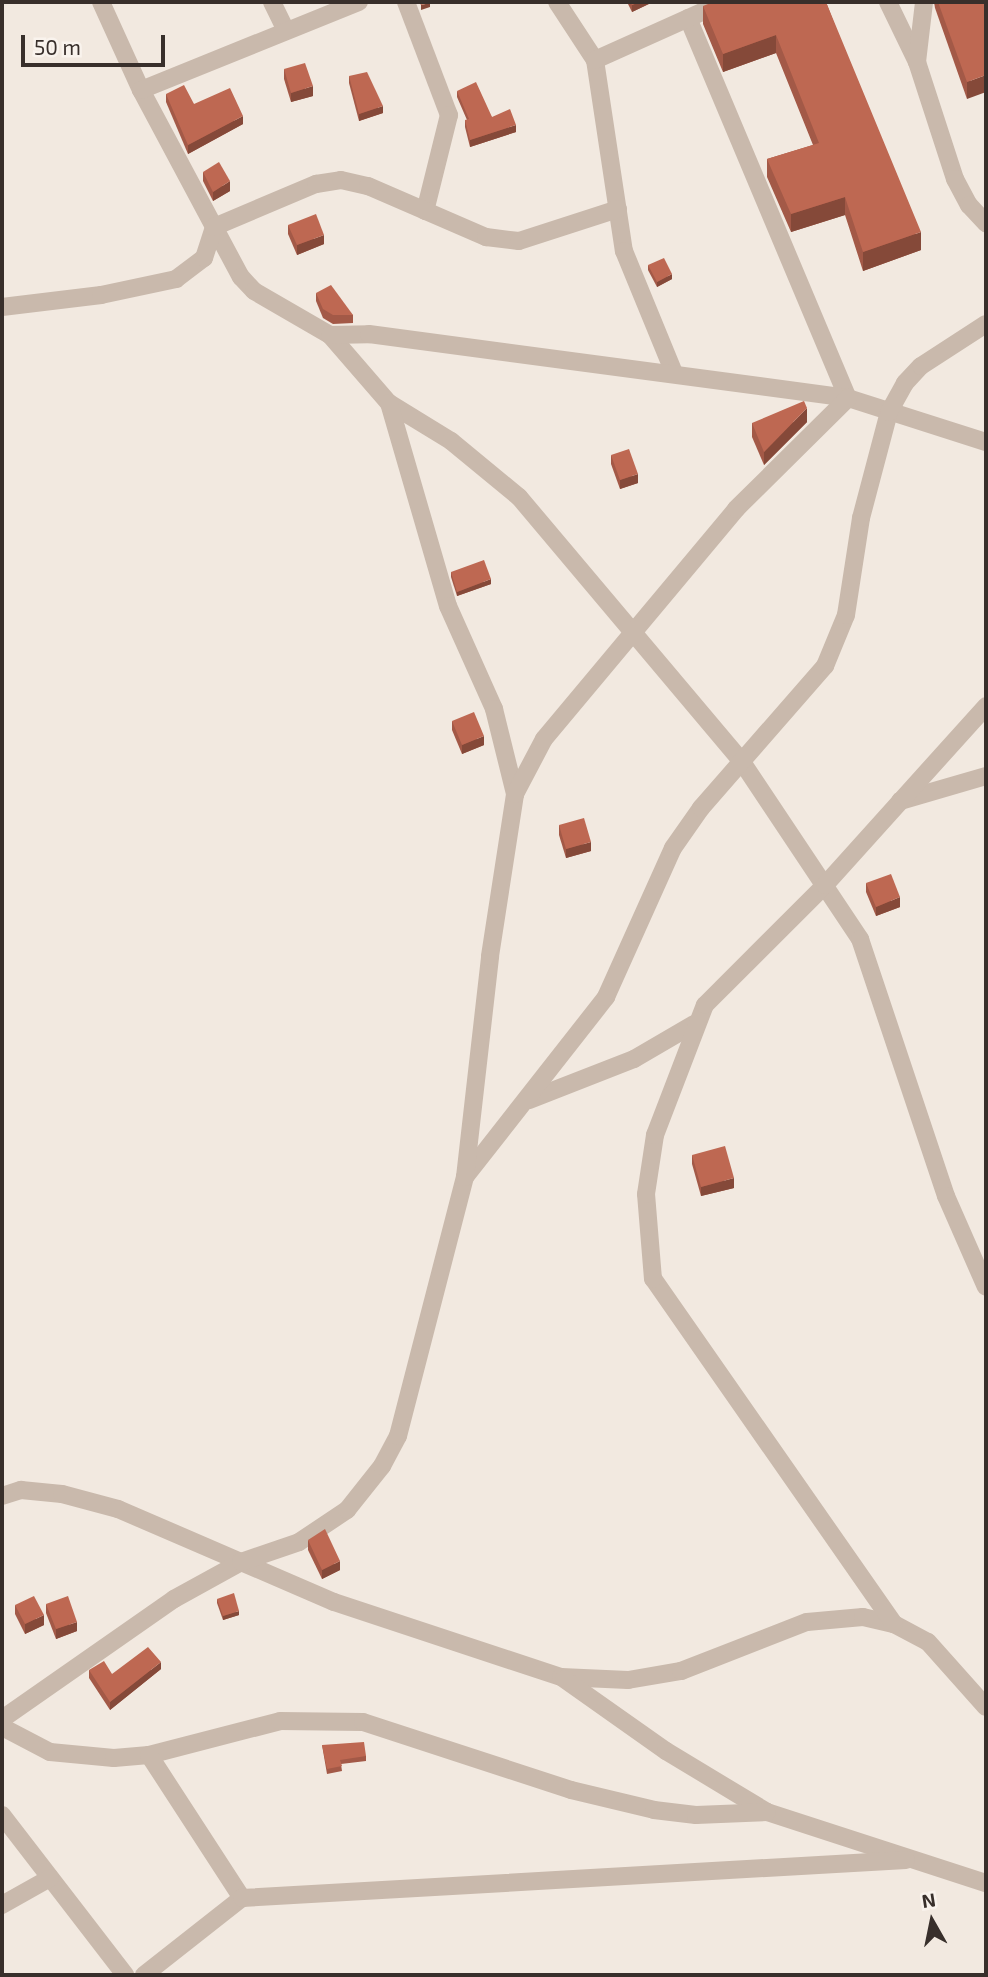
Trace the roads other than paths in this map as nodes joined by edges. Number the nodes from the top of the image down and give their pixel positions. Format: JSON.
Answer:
{"nodes":[{"id":1,"x":101,"y":2,"type":"edge"},
{"id":2,"x":272,"y":2,"type":"edge"},
{"id":3,"x":359,"y":2,"type":"edge"},
{"id":4,"x":406,"y":2,"type":"edge"},
{"id":5,"x":557,"y":2,"type":"edge"},
{"id":6,"x":724,"y":2,"type":"edge"},
{"id":7,"x":888,"y":2,"type":"edge"},
{"id":8,"x":924,"y":2,"type":"edge"},
{"id":9,"x":688,"y":18,"type":"junction"},
{"id":10,"x":286,"y":31,"type":"junction"},
{"id":11,"x":595,"y":60,"type":"junction"},
{"id":12,"x":917,"y":62,"type":"junction"},
{"id":13,"x":141,"y":90,"type":"junction"},
{"id":14,"x":618,"y":209,"type":"junction"},
{"id":15,"x":425,"y":211,"type":"junction"},
{"id":16,"x":986,"y":223,"type":"edge"},
{"id":17,"x":214,"y":226,"type":"junction"},
{"id":18,"x":2,"y":307,"type":"edge"},
{"id":19,"x":986,"y":324,"type":"edge"},
{"id":20,"x":330,"y":335,"type":"junction"},
{"id":21,"x":674,"y":373,"type":"junction"},
{"id":22,"x":848,"y":398,"type":"junction"},
{"id":23,"x":389,"y":403,"type":"junction"},
{"id":24,"x":889,"y":412,"type":"junction"},
{"id":25,"x":986,"y":442,"type":"edge"},
{"id":26,"x":636,"y":634,"type":"junction"},
{"id":27,"x":986,"y":706,"type":"edge"},
{"id":28,"x":742,"y":762,"type":"junction"},
{"id":29,"x":986,"y":776,"type":"edge"},
{"id":30,"x":515,"y":794,"type":"junction"},
{"id":31,"x":900,"y":801,"type":"junction"},
{"id":32,"x":825,"y":885,"type":"junction"},
{"id":33,"x":694,"y":1024,"type":"junction"},
{"id":34,"x":525,"y":1102,"type":"junction"},
{"id":35,"x":465,"y":1177,"type":"junction"},
{"id":36,"x":986,"y":1287,"type":"edge"},
{"id":37,"x":2,"y":1496,"type":"edge"},
{"id":38,"x":241,"y":1562,"type":"junction"},
{"id":39,"x":894,"y":1624,"type":"junction"},
{"id":40,"x":561,"y":1676,"type":"junction"},
{"id":41,"x":986,"y":1707,"type":"edge"},
{"id":42,"x":2,"y":1719,"type":"edge"},
{"id":43,"x":2,"y":1727,"type":"edge"},
{"id":44,"x":149,"y":1755,"type":"junction"},
{"id":45,"x":767,"y":1812,"type":"junction"},
{"id":46,"x":2,"y":1815,"type":"edge"},
{"id":47,"x":906,"y":1860,"type":"junction"},
{"id":48,"x":50,"y":1878,"type":"junction"},
{"id":49,"x":986,"y":1883,"type":"edge"},
{"id":50,"x":242,"y":1898,"type":"junction"},
{"id":51,"x":2,"y":1905,"type":"edge"},
{"id":52,"x":125,"y":1975,"type":"edge"},
{"id":53,"x":145,"y":1975,"type":"edge"}],
"edges":[{"from":1,"to":13,"type":"street"},
{"from":2,"to":10,"type":"street"},
{"from":3,"to":10,"type":"street"},
{"from":4,"to":15,"type":"street"},
{"from":5,"to":11,"type":"street"},
{"from":6,"to":9,"type":"street"},
{"from":7,"to":12,"type":"street"},
{"from":8,"to":12,"type":"street"},
{"from":9,"to":11,"type":"street"},
{"from":9,"to":22,"type":"street"},
{"from":10,"to":13,"type":"street"},
{"from":11,"to":14,"type":"street"},
{"from":12,"to":16,"type":"street"},
{"from":13,"to":17,"type":"street"},
{"from":14,"to":15,"type":"street"},
{"from":14,"to":21,"type":"street"},
{"from":15,"to":17,"type":"street"},
{"from":17,"to":18,"type":"street"},
{"from":17,"to":20,"type":"street"},
{"from":19,"to":24,"type":"street"},
{"from":20,"to":21,"type":"street"},
{"from":20,"to":23,"type":"street"},
{"from":21,"to":22,"type":"street"},
{"from":22,"to":24,"type":"street"},
{"from":22,"to":26,"type":"street"},
{"from":23,"to":26,"type":"street"},
{"from":23,"to":30,"type":"street"},
{"from":24,"to":25,"type":"street"},
{"from":24,"to":28,"type":"street"},
{"from":26,"to":28,"type":"street"},
{"from":26,"to":30,"type":"street"},
{"from":27,"to":31,"type":"street"},
{"from":28,"to":32,"type":"street"},
{"from":28,"to":34,"type":"street"},
{"from":29,"to":31,"type":"street"},
{"from":30,"to":35,"type":"street"},
{"from":31,"to":32,"type":"street"},
{"from":32,"to":33,"type":"street"},
{"from":32,"to":36,"type":"street"},
{"from":33,"to":34,"type":"street"},
{"from":33,"to":39,"type":"street"},
{"from":34,"to":35,"type":"street"},
{"from":35,"to":38,"type":"street"},
{"from":37,"to":38,"type":"street"},
{"from":38,"to":40,"type":"street"},
{"from":38,"to":42,"type":"street"},
{"from":39,"to":40,"type":"street"},
{"from":39,"to":41,"type":"street"},
{"from":40,"to":45,"type":"street"},
{"from":43,"to":44,"type":"street"},
{"from":44,"to":45,"type":"street"},
{"from":44,"to":50,"type":"street"},
{"from":45,"to":47,"type":"street"},
{"from":46,"to":48,"type":"street"},
{"from":47,"to":49,"type":"street"},
{"from":47,"to":50,"type":"street"},
{"from":48,"to":51,"type":"street"},
{"from":48,"to":52,"type":"street"},
{"from":50,"to":53,"type":"street"}]}
